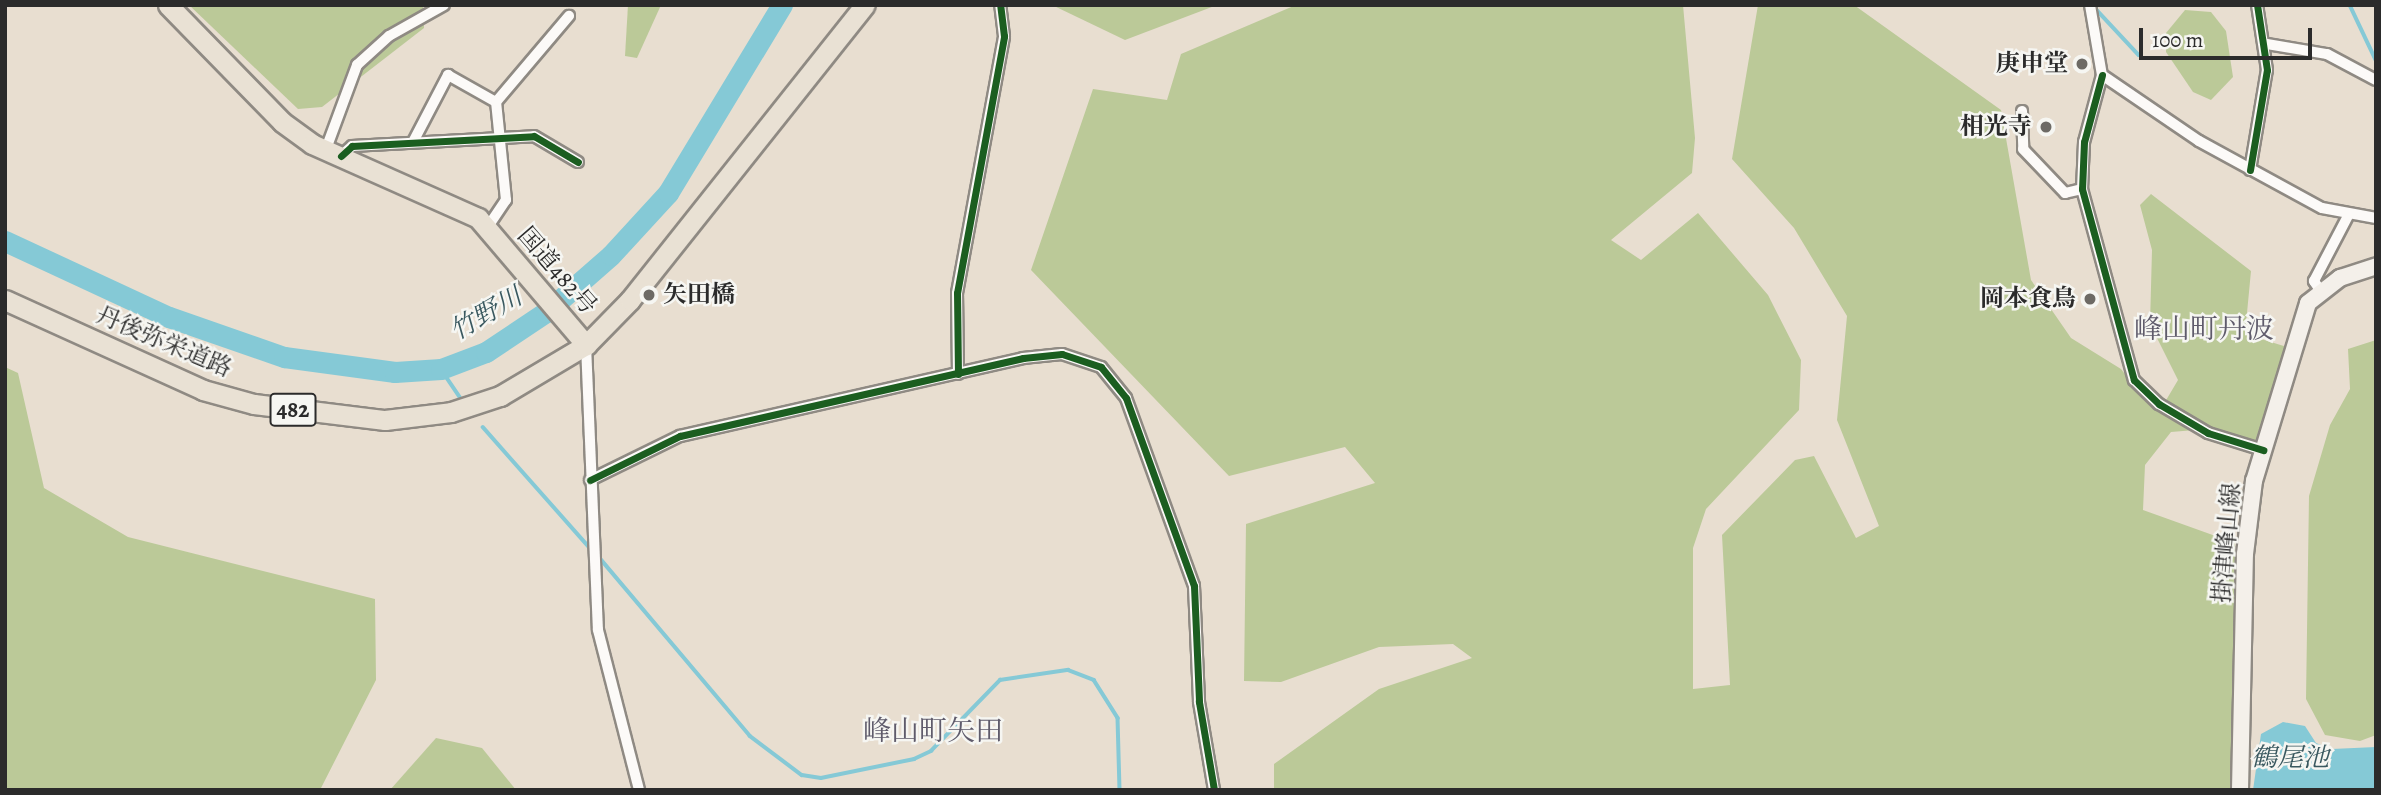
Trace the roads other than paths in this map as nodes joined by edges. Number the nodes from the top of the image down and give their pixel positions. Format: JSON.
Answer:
{"nodes":[{"id":1,"x":168,"y":5,"type":"edge"},
{"id":2,"x":444,"y":5,"type":"edge"},
{"id":3,"x":865,"y":5,"type":"edge"},
{"id":4,"x":1000,"y":5,"type":"edge"},
{"id":5,"x":2090,"y":5,"type":"edge"},
{"id":6,"x":2257,"y":5,"type":"edge"},
{"id":7,"x":569,"y":16,"type":"dead end"},
{"id":8,"x":2267,"y":44,"type":"junction"},
{"id":9,"x":2102,"y":75,"type":"junction"},
{"id":10,"x":2376,"y":80,"type":"edge"},
{"id":11,"x":496,"y":102,"type":"junction"},
{"id":12,"x":2022,"y":111,"type":"dead end"},
{"id":13,"x":500,"y":138,"type":"junction"},
{"id":14,"x":413,"y":142,"type":"junction"},
{"id":15,"x":334,"y":153,"type":"junction"},
{"id":16,"x":578,"y":162,"type":"dead end"},
{"id":17,"x":2250,"y":170,"type":"junction"},
{"id":18,"x":2082,"y":190,"type":"junction"},
{"id":19,"x":2348,"y":216,"type":"junction"},
{"id":20,"x":2376,"y":218,"type":"edge"},
{"id":21,"x":487,"y":228,"type":"junction"},
{"id":22,"x":2376,"y":266,"type":"edge"},
{"id":23,"x":2320,"y":289,"type":"junction"},
{"id":24,"x":5,"y":300,"type":"edge"},
{"id":25,"x":582,"y":338,"type":"junction"},
{"id":26,"x":958,"y":374,"type":"junction"},
{"id":27,"x":2263,"y":450,"type":"junction"},
{"id":28,"x":590,"y":480,"type":"junction"},
{"id":29,"x":639,"y":790,"type":"edge"},
{"id":30,"x":1214,"y":790,"type":"edge"},
{"id":31,"x":2240,"y":790,"type":"edge"}],
"edges":[{"from":1,"to":15,"type":"highway","name":"国道482号"},
{"from":2,"to":15,"type":"street"},
{"from":3,"to":25,"type":"highway","name":"国道482号","number":"482"},
{"from":4,"to":26,"type":"street"},
{"from":5,"to":9,"type":"street"},
{"from":6,"to":8,"type":"street"},
{"from":7,"to":11,"type":"street"},
{"from":8,"to":10,"type":"street"},
{"from":8,"to":17,"type":"street"},
{"from":9,"to":17,"type":"street"},
{"from":9,"to":18,"type":"street"},
{"from":11,"to":13,"type":"street"},
{"from":11,"to":14,"type":"street"},
{"from":12,"to":18,"type":"street"},
{"from":13,"to":14,"type":"street"},
{"from":13,"to":16,"type":"street"},
{"from":13,"to":21,"type":"street"},
{"from":14,"to":15,"type":"street"},
{"from":15,"to":21,"type":"highway","name":"国道482号"},
{"from":17,"to":19,"type":"street"},
{"from":18,"to":27,"type":"street"},
{"from":19,"to":20,"type":"street"},
{"from":19,"to":23,"type":"street"},
{"from":21,"to":25,"type":"highway","name":"国道482号"},
{"from":22,"to":23,"type":"main road"},
{"from":23,"to":27,"type":"main road","name":"掛津峰山線"},
{"from":24,"to":25,"type":"highway","name":"丹後弥栄道路","number":"482"},
{"from":25,"to":28,"type":"street"},
{"from":26,"to":28,"type":"street"},
{"from":26,"to":30,"type":"street"},
{"from":27,"to":31,"type":"main road","name":"掛津峰山線"},
{"from":28,"to":29,"type":"street"}]}
